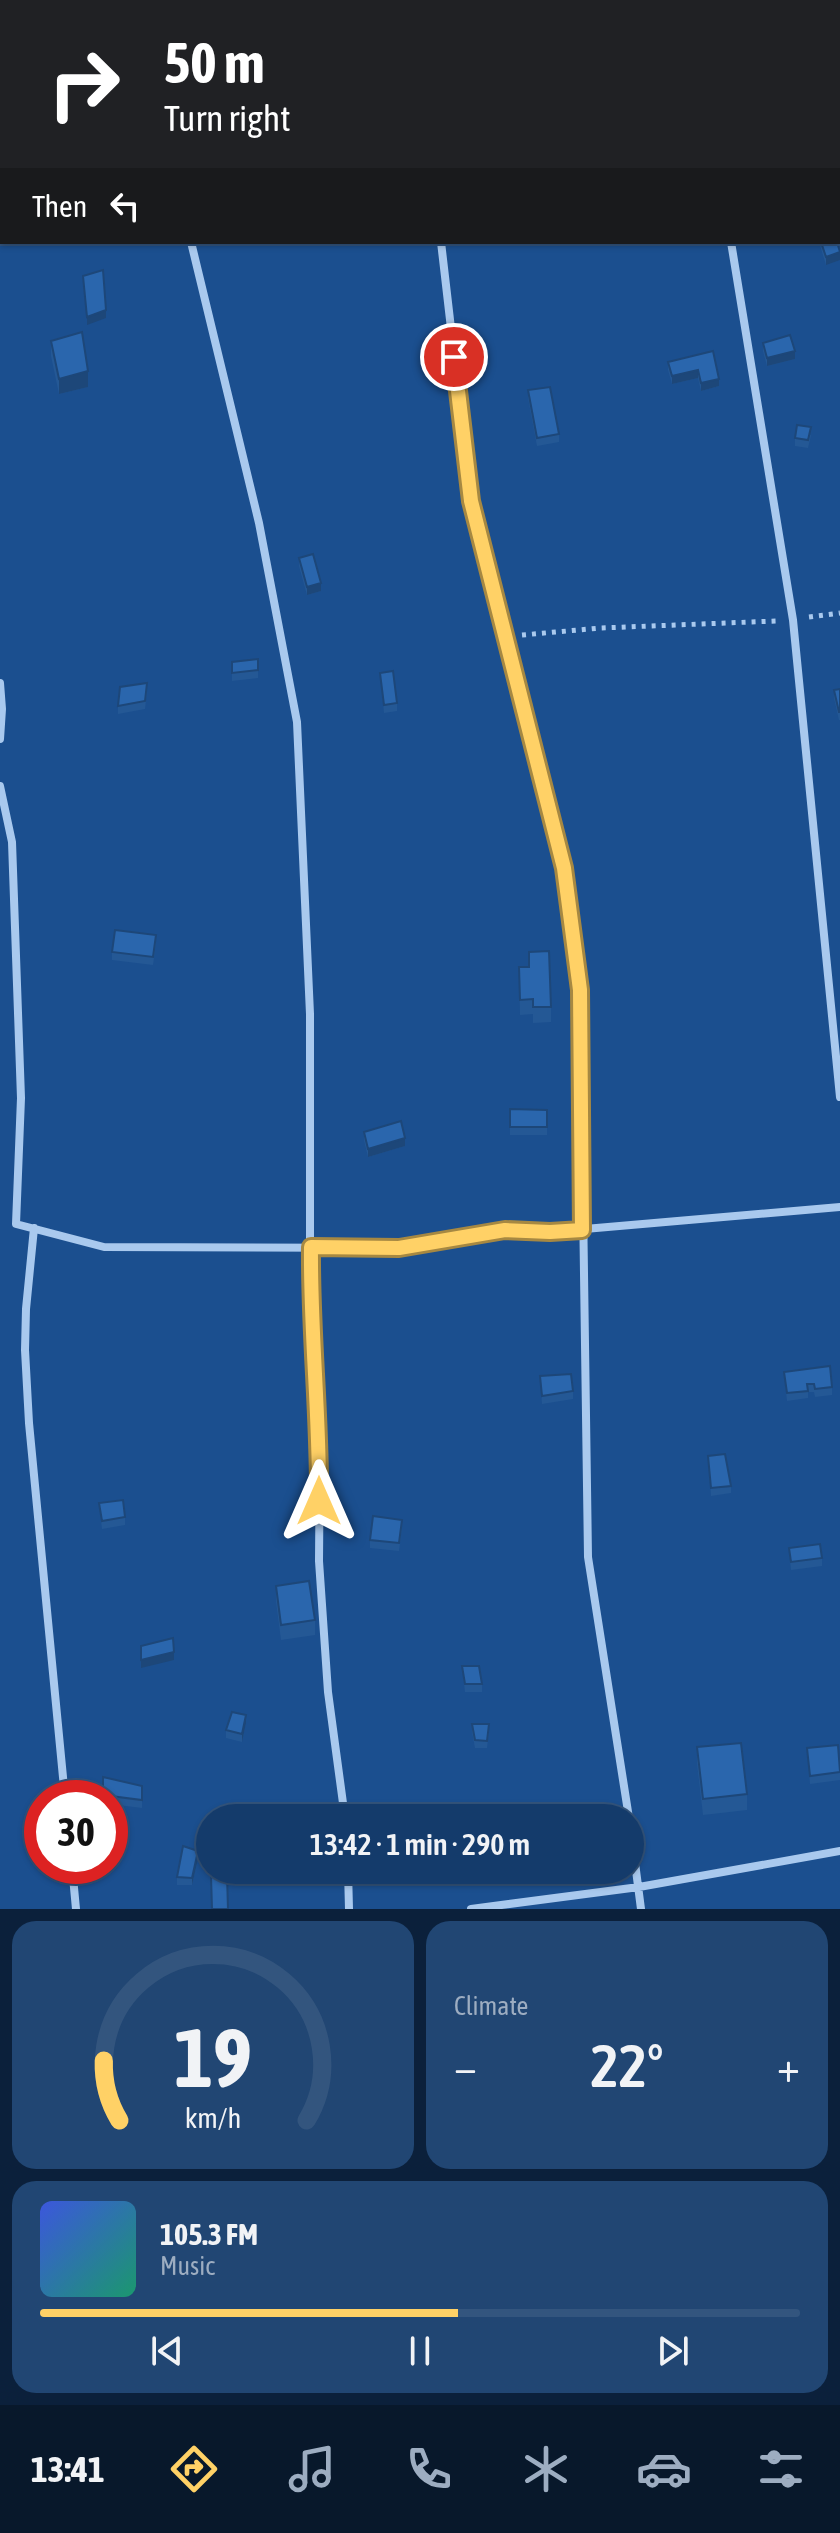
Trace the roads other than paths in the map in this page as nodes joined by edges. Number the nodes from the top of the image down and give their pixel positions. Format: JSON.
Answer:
{"nodes":[{"id":1,"x":191,"y":244,"type":"edge"},
{"id":2,"x":441,"y":244,"type":"edge"},
{"id":3,"x":731,"y":244,"type":"edge"},
{"id":4,"x":0,"y":683,"type":"edge"},
{"id":5,"x":0,"y":739,"type":"edge"},
{"id":6,"x":0,"y":786,"type":"edge"},
{"id":7,"x":840,"y":1097,"type":"edge"},
{"id":8,"x":840,"y":1207,"type":"edge"},
{"id":9,"x":34,"y":1228,"type":"junction"},
{"id":10,"x":582,"y":1230,"type":"junction"},
{"id":11,"x":311,"y":1247,"type":"junction"},
{"id":12,"x":63,"y":1780,"type":"edge"},
{"id":13,"x":343,"y":1804,"type":"edge"},
{"id":14,"x":627,"y":1804,"type":"edge"},
{"id":15,"x":840,"y":1851,"type":"edge"},
{"id":16,"x":74,"y":1884,"type":"edge"},
{"id":17,"x":348,"y":1884,"type":"edge"},
{"id":18,"x":639,"y":1884,"type":"edge"},
{"id":19,"x":639,"y":1887,"type":"junction"},
{"id":20,"x":76,"y":1909,"type":"edge"},
{"id":21,"x":349,"y":1909,"type":"edge"},
{"id":22,"x":471,"y":1909,"type":"edge"},
{"id":23,"x":641,"y":1909,"type":"edge"}],
"edges":[{"from":1,"to":11,"type":"street"},
{"from":2,"to":10,"type":"street"},
{"from":3,"to":7,"type":"street"},
{"from":4,"to":5,"type":"street"},
{"from":6,"to":9,"type":"street"},
{"from":8,"to":10,"type":"street"},
{"from":9,"to":11,"type":"street"},
{"from":9,"to":12,"type":"street"},
{"from":10,"to":11,"type":"street"},
{"from":10,"to":14,"type":"street"},
{"from":11,"to":13,"type":"street"},
{"from":15,"to":19,"type":"street"},
{"from":16,"to":20,"type":"street"},
{"from":17,"to":21,"type":"street"},
{"from":18,"to":19,"type":"street"},
{"from":19,"to":22,"type":"street"},
{"from":19,"to":23,"type":"street"}]}
